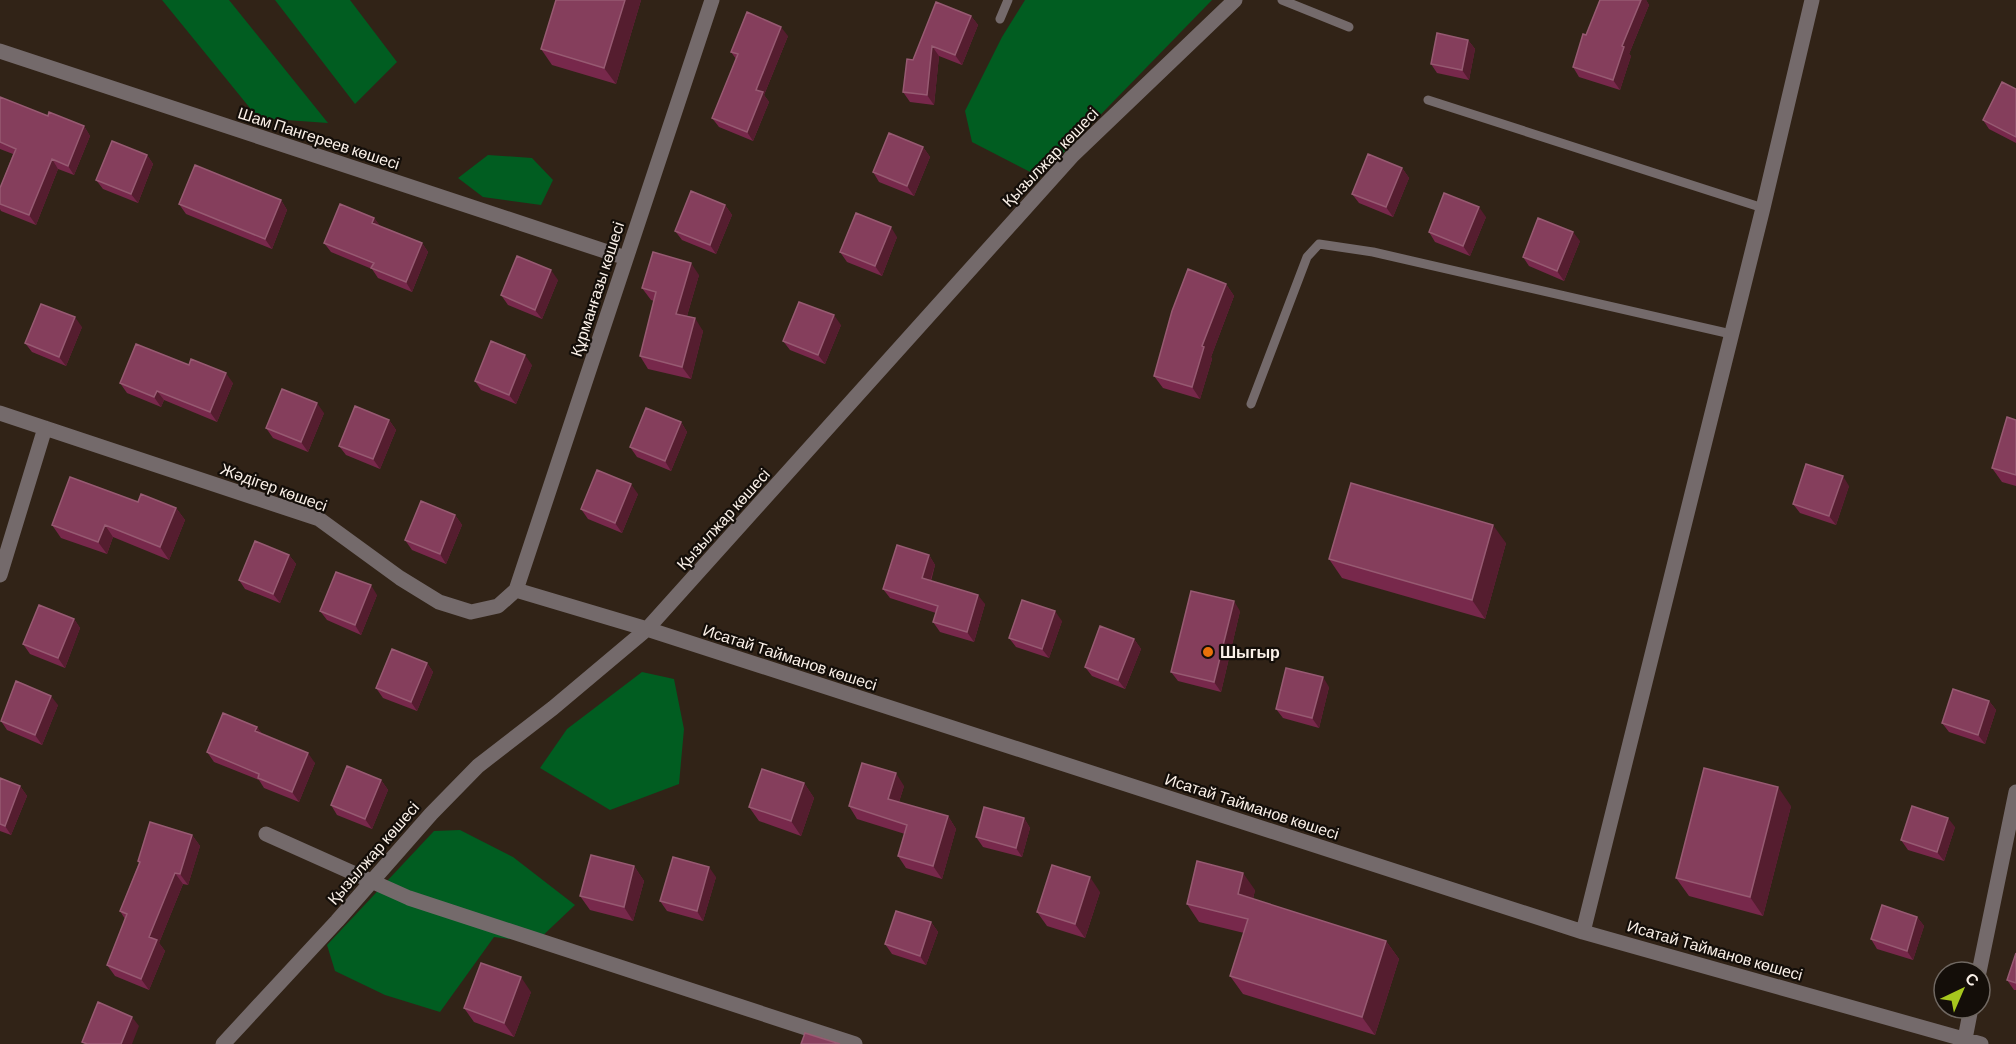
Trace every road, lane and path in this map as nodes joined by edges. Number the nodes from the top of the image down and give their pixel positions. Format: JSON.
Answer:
{"nodes":[{"id":1,"x":712,"y":0,"type":"edge"},
{"id":2,"x":1008,"y":0,"type":"edge"},
{"id":3,"x":1235,"y":0,"type":"edge"},
{"id":4,"x":1282,"y":0,"type":"edge"},
{"id":5,"x":1812,"y":0,"type":"edge"},
{"id":6,"x":1000,"y":19,"type":"dead end"},
{"id":7,"x":1349,"y":27,"type":"dead end"},
{"id":8,"x":0,"y":51,"type":"edge"},
{"id":9,"x":1428,"y":100,"type":"dead end"},
{"id":10,"x":1762,"y":208,"type":"junction"},
{"id":11,"x":626,"y":258,"type":"junction"},
{"id":12,"x":1731,"y":334,"type":"junction"},
{"id":13,"x":1251,"y":404,"type":"dead end"},
{"id":14,"x":0,"y":413,"type":"edge"},
{"id":15,"x":45,"y":428,"type":"junction"},
{"id":16,"x":0,"y":575,"type":"edge"},
{"id":17,"x":516,"y":590,"type":"junction"},
{"id":18,"x":647,"y":630,"type":"junction"},
{"id":19,"x":2016,"y":792,"type":"edge"},
{"id":20,"x":266,"y":834,"type":"dead end"},
{"id":21,"x":372,"y":881,"type":"junction"},
{"id":22,"x":1583,"y":932,"type":"junction"},
{"id":23,"x":1981,"y":960,"type":"edge"},
{"id":24,"x":1969,"y":1020,"type":"edge"},
{"id":25,"x":1964,"y":1042,"type":"edge"},
{"id":26,"x":223,"y":1044,"type":"edge"},
{"id":27,"x":855,"y":1044,"type":"edge"},
{"id":28,"x":1981,"y":1044,"type":"edge"}],
"edges":[{"from":1,"to":11,"type":"street","name":"Құрманғазы көшесі"},
{"from":2,"to":6,"type":"lane"},
{"from":3,"to":18,"type":"street","name":"Қызылжар көшесі"},
{"from":4,"to":7,"type":"lane"},
{"from":5,"to":10,"type":"street"},
{"from":8,"to":11,"type":"street","name":"Шам Пангереев көшесі"},
{"from":9,"to":10,"type":"lane"},
{"from":10,"to":12,"type":"street"},
{"from":11,"to":17,"type":"street","name":"Құрманғазы көшесі"},
{"from":12,"to":13,"type":"lane"},
{"from":12,"to":22,"type":"street"},
{"from":14,"to":15,"type":"street","name":"Жәдігер көшесі"},
{"from":15,"to":16,"type":"street"},
{"from":15,"to":17,"type":"street","name":"Жәдігер көшесі"},
{"from":17,"to":18,"type":"street","name":"Исатай Тайманов көшесі"},
{"from":18,"to":21,"type":"street","name":"Қызылжар көшесі"},
{"from":18,"to":22,"type":"street","name":"Исатай Тайманов көшесі"},
{"from":19,"to":23,"type":"street"},
{"from":20,"to":21,"type":"street"},
{"from":21,"to":26,"type":"street","name":"Қызылжар көшесі"},
{"from":21,"to":27,"type":"street"},
{"from":22,"to":25,"type":"street","name":"Исатай Тайманов көшесі"},
{"from":24,"to":25,"type":"street"},
{"from":25,"to":28,"type":"street","name":"Исатай Тайманов көшесі"}]}
